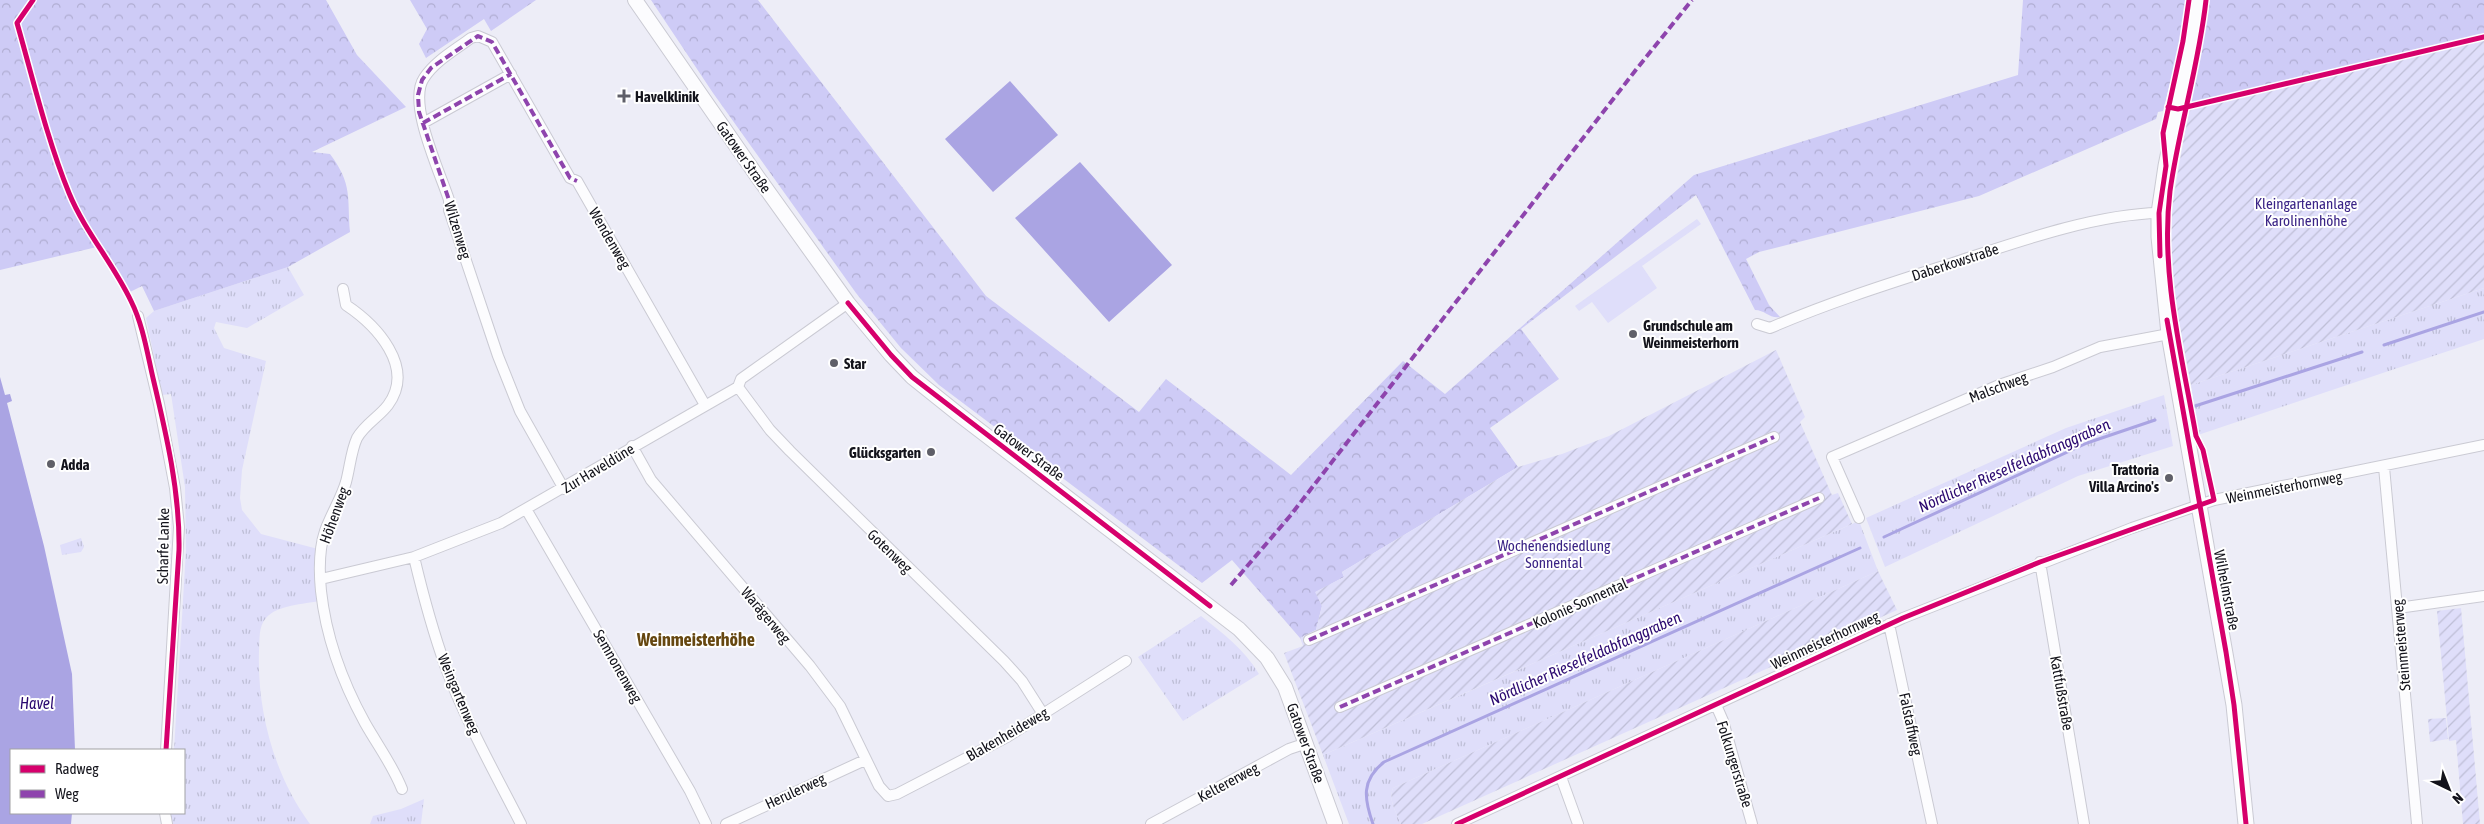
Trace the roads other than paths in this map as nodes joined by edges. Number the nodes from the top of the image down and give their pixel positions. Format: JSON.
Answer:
{"nodes":[{"id":1,"x":635,"y":0,"type":"edge"},
{"id":2,"x":2196,"y":0,"type":"edge"},
{"id":3,"x":511,"y":74,"type":"junction"},
{"id":4,"x":423,"y":123,"type":"junction"},
{"id":5,"x":2159,"y":214,"type":"junction"},
{"id":6,"x":343,"y":289,"type":"dead end"},
{"id":7,"x":848,"y":303,"type":"junction"},
{"id":8,"x":138,"y":316,"type":"dead end"},
{"id":9,"x":1758,"y":324,"type":"dead end"},
{"id":10,"x":2170,"y":334,"type":"junction"},
{"id":11,"x":738,"y":387,"type":"junction"},
{"id":12,"x":706,"y":405,"type":"junction"},
{"id":13,"x":1774,"y":437,"type":"dead end"},
{"id":14,"x":632,"y":446,"type":"junction"},
{"id":15,"x":2484,"y":446,"type":"edge"},
{"id":16,"x":2384,"y":467,"type":"junction"},
{"id":17,"x":564,"y":489,"type":"junction"},
{"id":18,"x":1819,"y":498,"type":"dead end"},
{"id":19,"x":2199,"y":505,"type":"junction"},
{"id":20,"x":526,"y":509,"type":"junction"},
{"id":21,"x":1859,"y":518,"type":"dead end"},
{"id":22,"x":414,"y":557,"type":"junction"},
{"id":23,"x":2040,"y":562,"type":"junction"},
{"id":24,"x":321,"y":579,"type":"junction"},
{"id":25,"x":2484,"y":596,"type":"edge"},
{"id":26,"x":2398,"y":608,"type":"junction"},
{"id":27,"x":1889,"y":624,"type":"junction"},
{"id":28,"x":1309,"y":640,"type":"dead end"},
{"id":29,"x":1126,"y":662,"type":"dead end"},
{"id":30,"x":1716,"y":705,"type":"junction"},
{"id":31,"x":1340,"y":707,"type":"dead end"},
{"id":32,"x":1043,"y":714,"type":"junction"},
{"id":33,"x":1307,"y":743,"type":"junction"},
{"id":34,"x":166,"y":749,"type":"edge"},
{"id":35,"x":865,"y":760,"type":"junction"},
{"id":36,"x":1561,"y":777,"type":"junction"},
{"id":37,"x":402,"y":789,"type":"dead end"},
{"id":38,"x":884,"y":793,"type":"joint"},
{"id":39,"x":521,"y":824,"type":"edge"},
{"id":40,"x":706,"y":824,"type":"edge"},
{"id":41,"x":726,"y":824,"type":"edge"},
{"id":42,"x":1151,"y":824,"type":"edge"},
{"id":43,"x":1335,"y":824,"type":"edge"},
{"id":44,"x":1457,"y":824,"type":"edge"},
{"id":45,"x":1578,"y":824,"type":"edge"},
{"id":46,"x":1752,"y":824,"type":"edge"},
{"id":47,"x":1932,"y":824,"type":"edge"},
{"id":48,"x":2084,"y":824,"type":"edge"},
{"id":49,"x":2246,"y":824,"type":"edge"},
{"id":50,"x":2417,"y":824,"type":"edge"}],
"edges":[{"from":1,"to":7,"type":"main road","name":"Gatower Straße"},
{"from":2,"to":5,"type":"main road","name":"Wilhelmstraße"},
{"from":3,"to":4,"type":"street"},
{"from":3,"to":4,"type":"street","name":"Wilzenweg"},
{"from":3,"to":12,"type":"street","name":"Wendenweg"},
{"from":4,"to":17,"type":"street","name":"Wilzenweg"},
{"from":5,"to":9,"type":"street","name":"Daberkowstraße"},
{"from":5,"to":10,"type":"main road","name":"Wilhelmstraße"},
{"from":6,"to":24,"type":"street","name":"Höhenweg"},
{"from":7,"to":11,"type":"street","name":"Zur Haveldüne"},
{"from":7,"to":33,"type":"main road","name":"Gatower Straße"},
{"from":8,"to":34,"type":"street","name":"Scharfe Lanke"},
{"from":10,"to":19,"type":"main road","name":"Wilhelmstraße"},
{"from":10,"to":21,"type":"street","name":"Malschweg"},
{"from":11,"to":12,"type":"street","name":"Zur Haveldüne"},
{"from":11,"to":32,"type":"street","name":"Gotenweg"},
{"from":12,"to":14,"type":"street","name":"Zur Haveldüne"},
{"from":13,"to":28,"type":"street"},
{"from":14,"to":17,"type":"street","name":"Zur Haveldüne"},
{"from":14,"to":35,"type":"street","name":"Warägerweg"},
{"from":15,"to":16,"type":"street","name":"Weinmeisterhornweg"},
{"from":16,"to":19,"type":"street","name":"Weinmeisterhornweg"},
{"from":16,"to":26,"type":"street","name":"Steinmeisterweg"},
{"from":17,"to":20,"type":"street","name":"Zur Haveldüne"},
{"from":18,"to":31,"type":"street","name":"Kolonie Sonnental"},
{"from":19,"to":23,"type":"street","name":"Weinmeisterhornweg"},
{"from":19,"to":49,"type":"main road","name":"Wilhelmstraße"},
{"from":20,"to":22,"type":"street","name":"Zur Haveldüne"},
{"from":20,"to":40,"type":"street","name":"Semnonenweg"},
{"from":22,"to":24,"type":"street","name":"Zur Haveldüne"},
{"from":22,"to":39,"type":"street","name":"Weingartenweg"},
{"from":23,"to":27,"type":"street","name":"Weinmeisterhornweg"},
{"from":23,"to":48,"type":"street","name":"Kattfußstraße"},
{"from":24,"to":37,"type":"street","name":"Höhenweg"},
{"from":25,"to":26,"type":"street"},
{"from":26,"to":50,"type":"street","name":"Steinmeisterweg"},
{"from":27,"to":30,"type":"street","name":"Weinmeisterhornweg"},
{"from":27,"to":47,"type":"street","name":"Falstaffweg"},
{"from":29,"to":32,"type":"street","name":"Blakenheideweg"},
{"from":30,"to":36,"type":"street","name":"Weinmeisterhornweg"},
{"from":30,"to":46,"type":"street","name":"Folkungerstraße"},
{"from":32,"to":38,"type":"street","name":"Blakenheideweg"},
{"from":33,"to":42,"type":"street","name":"Keltererweg"},
{"from":33,"to":43,"type":"main road","name":"Gatower Straße"},
{"from":35,"to":38,"type":"street","name":"Warägerweg"},
{"from":35,"to":41,"type":"street","name":"Herulerweg"},
{"from":36,"to":44,"type":"street","name":"Weinmeisterhornweg"},
{"from":36,"to":45,"type":"street"}]}
